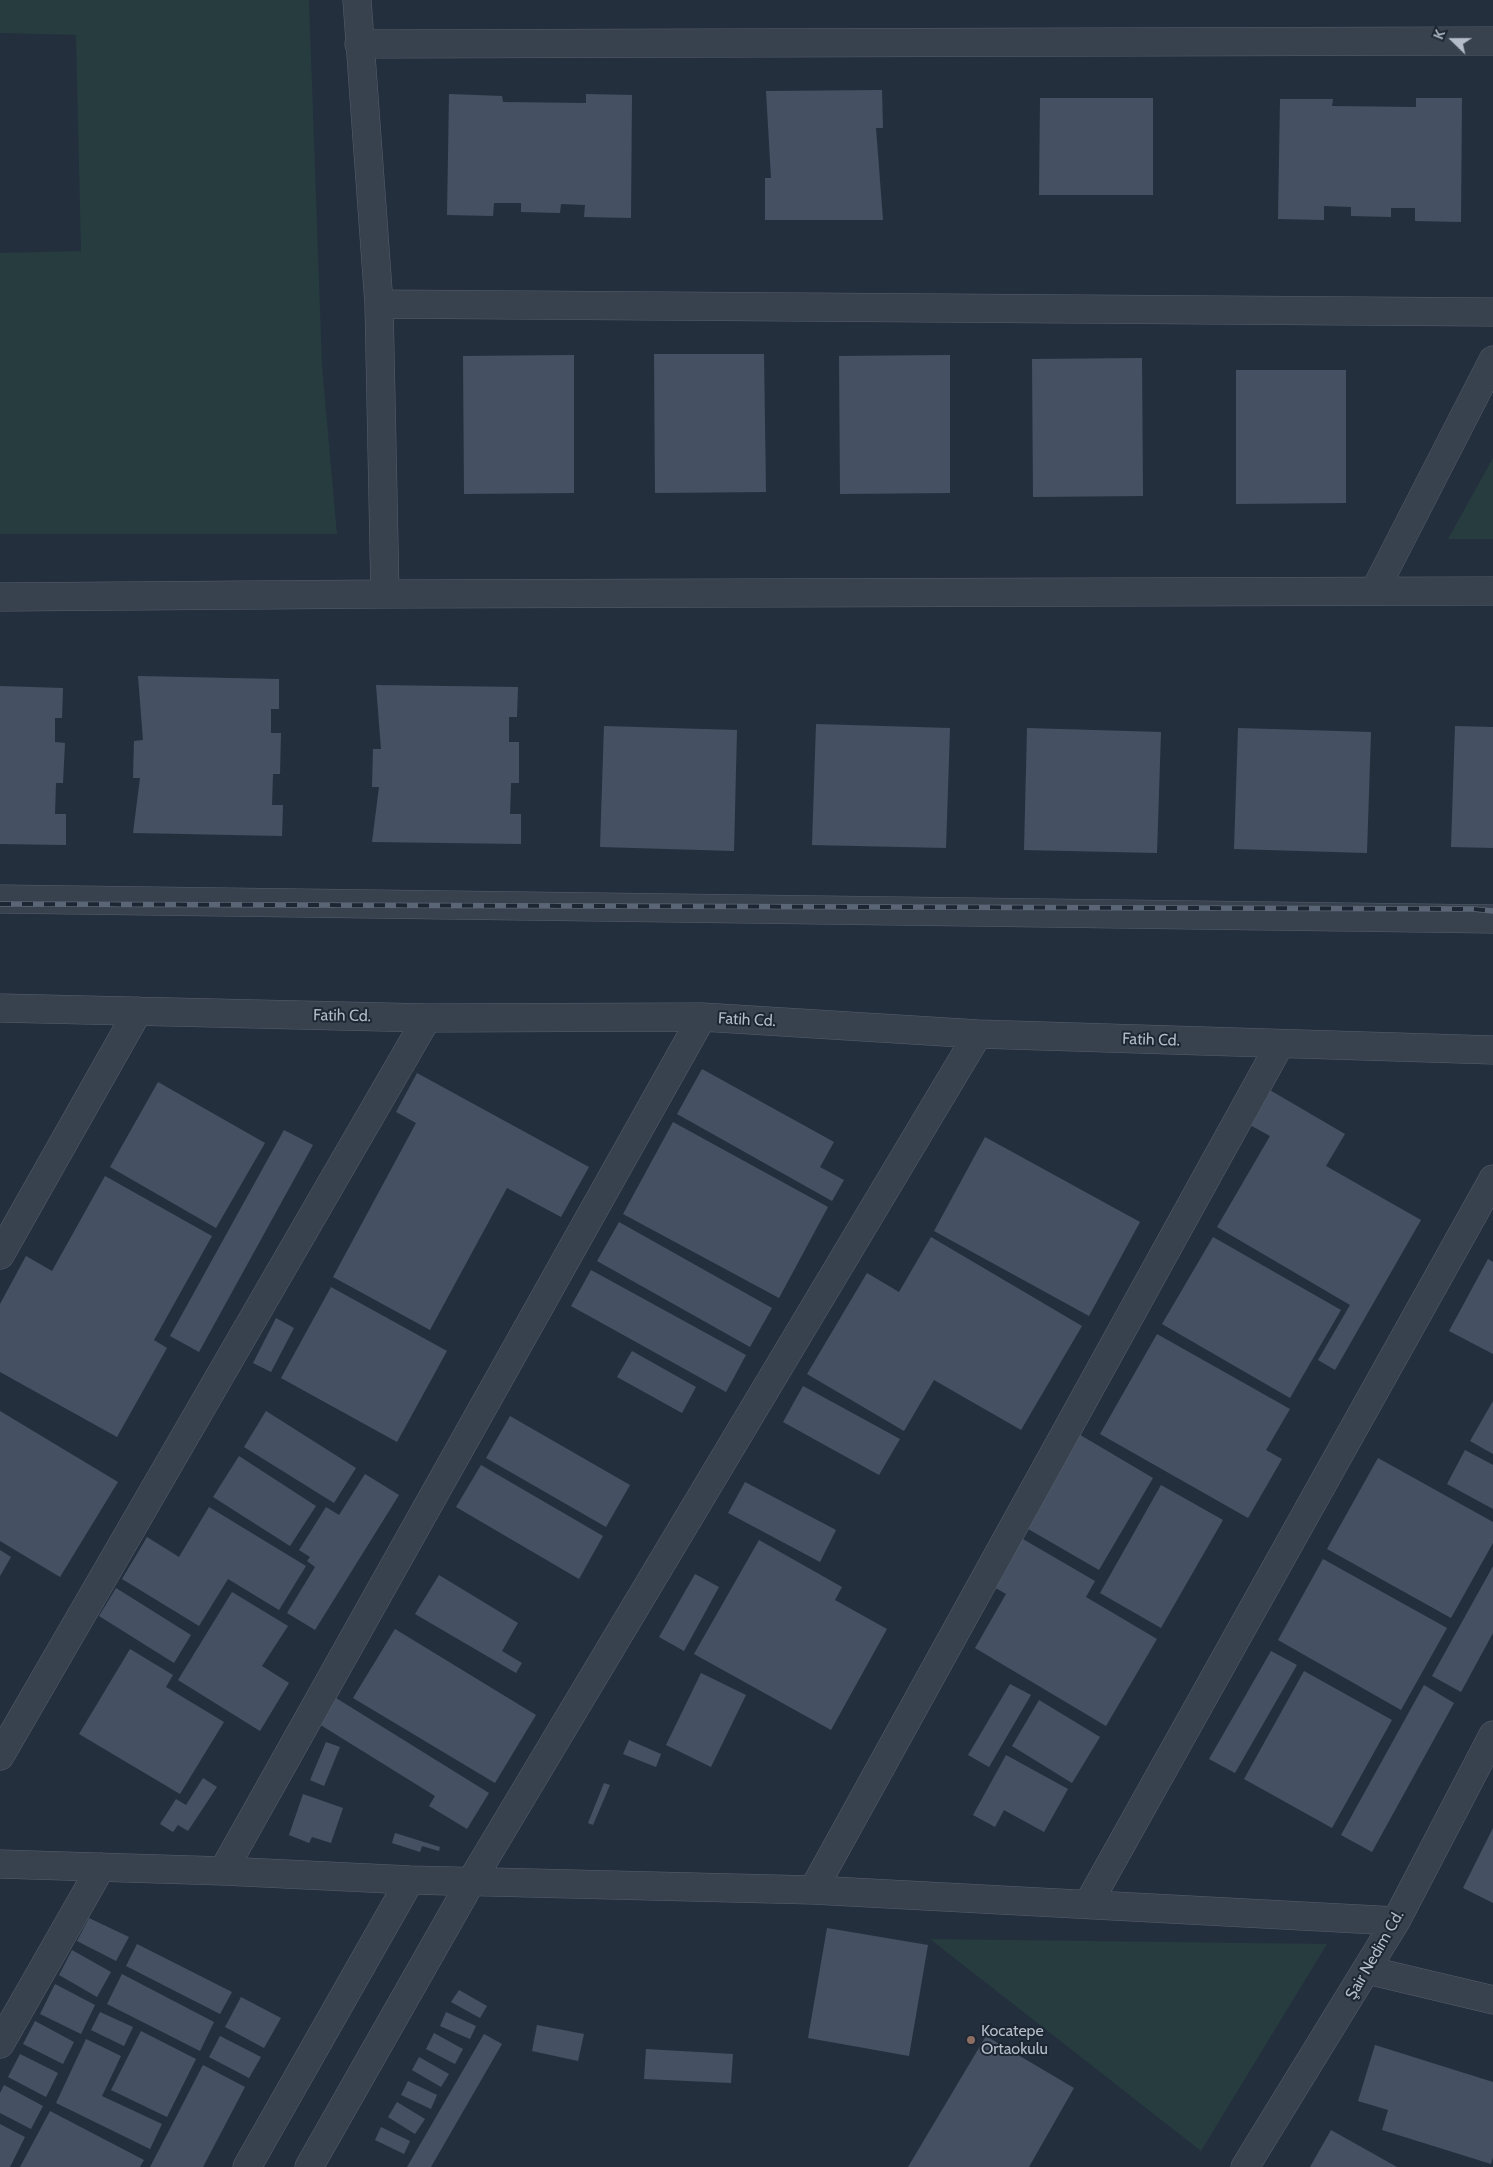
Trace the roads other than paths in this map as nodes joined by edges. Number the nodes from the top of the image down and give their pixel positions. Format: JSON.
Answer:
{"nodes":[{"id":1,"x":357,"y":0,"type":"edge"},
{"id":2,"x":1493,"y":42,"type":"edge"},
{"id":3,"x":359,"y":44,"type":"junction"},
{"id":4,"x":380,"y":304,"type":"junction"},
{"id":5,"x":1493,"y":312,"type":"edge"},
{"id":6,"x":1493,"y":360,"type":"edge"},
{"id":7,"x":1375,"y":590,"type":"junction"},
{"id":8,"x":1493,"y":591,"type":"edge"},
{"id":9,"x":385,"y":594,"type":"junction"},
{"id":10,"x":0,"y":597,"type":"edge"},
{"id":11,"x":0,"y":899,"type":"edge"},
{"id":12,"x":1493,"y":919,"type":"edge"},
{"id":13,"x":0,"y":1008,"type":"edge"},
{"id":14,"x":138,"y":1011,"type":"junction"},
{"id":15,"x":702,"y":1017,"type":"junction"},
{"id":16,"x":427,"y":1018,"type":"junction"},
{"id":17,"x":978,"y":1034,"type":"junction"},
{"id":18,"x":1280,"y":1044,"type":"junction"},
{"id":19,"x":1493,"y":1050,"type":"edge"},
{"id":20,"x":1493,"y":1179,"type":"edge"},
{"id":21,"x":0,"y":1255,"type":"edge"},
{"id":22,"x":1493,"y":1735,"type":"edge"},
{"id":23,"x":0,"y":1756,"type":"edge"},
{"id":24,"x":0,"y":1864,"type":"edge"},
{"id":25,"x":101,"y":1867,"type":"junction"},
{"id":26,"x":223,"y":1870,"type":"junction"},
{"id":27,"x":410,"y":1880,"type":"junction"},
{"id":28,"x":472,"y":1880,"type":"junction"},
{"id":29,"x":812,"y":1890,"type":"junction"},
{"id":30,"x":1088,"y":1904,"type":"junction"},
{"id":31,"x":1396,"y":1921,"type":"junction"},
{"id":32,"x":1367,"y":1970,"type":"junction"},
{"id":33,"x":1493,"y":2000,"type":"edge"},
{"id":34,"x":0,"y":2044,"type":"edge"},
{"id":35,"x":246,"y":2167,"type":"edge"},
{"id":36,"x":309,"y":2167,"type":"edge"},
{"id":37,"x":1245,"y":2167,"type":"edge"}],
"edges":[{"from":1,"to":3,"type":"street"},
{"from":2,"to":3,"type":"street"},
{"from":3,"to":4,"type":"street"},
{"from":4,"to":5,"type":"street"},
{"from":4,"to":9,"type":"street"},
{"from":6,"to":7,"type":"street"},
{"from":7,"to":8,"type":"street"},
{"from":7,"to":9,"type":"street"},
{"from":9,"to":10,"type":"street"},
{"from":11,"to":12,"type":"street"},
{"from":13,"to":14,"type":"street","name":"Fatih Cd."},
{"from":14,"to":16,"type":"street","name":"Fatih Cd."},
{"from":14,"to":21,"type":"street"},
{"from":15,"to":16,"type":"street","name":"Fatih Cd."},
{"from":15,"to":17,"type":"street","name":"Fatih Cd."},
{"from":15,"to":26,"type":"street"},
{"from":16,"to":23,"type":"street"},
{"from":17,"to":18,"type":"street","name":"Fatih Cd."},
{"from":17,"to":28,"type":"street"},
{"from":18,"to":19,"type":"street","name":"Fatih Cd."},
{"from":18,"to":29,"type":"street"},
{"from":20,"to":30,"type":"street"},
{"from":22,"to":31,"type":"street","name":"Şair Nedim Cd."},
{"from":24,"to":25,"type":"street"},
{"from":25,"to":26,"type":"street"},
{"from":25,"to":34,"type":"street"},
{"from":26,"to":27,"type":"street"},
{"from":27,"to":28,"type":"street"},
{"from":27,"to":35,"type":"street"},
{"from":28,"to":29,"type":"street"},
{"from":28,"to":36,"type":"street"},
{"from":29,"to":30,"type":"street"},
{"from":30,"to":31,"type":"street"},
{"from":31,"to":32,"type":"street","name":"Şair Nedim Cd."},
{"from":32,"to":33,"type":"street"},
{"from":32,"to":37,"type":"street","name":"Şair Nedim Cd."}]}
